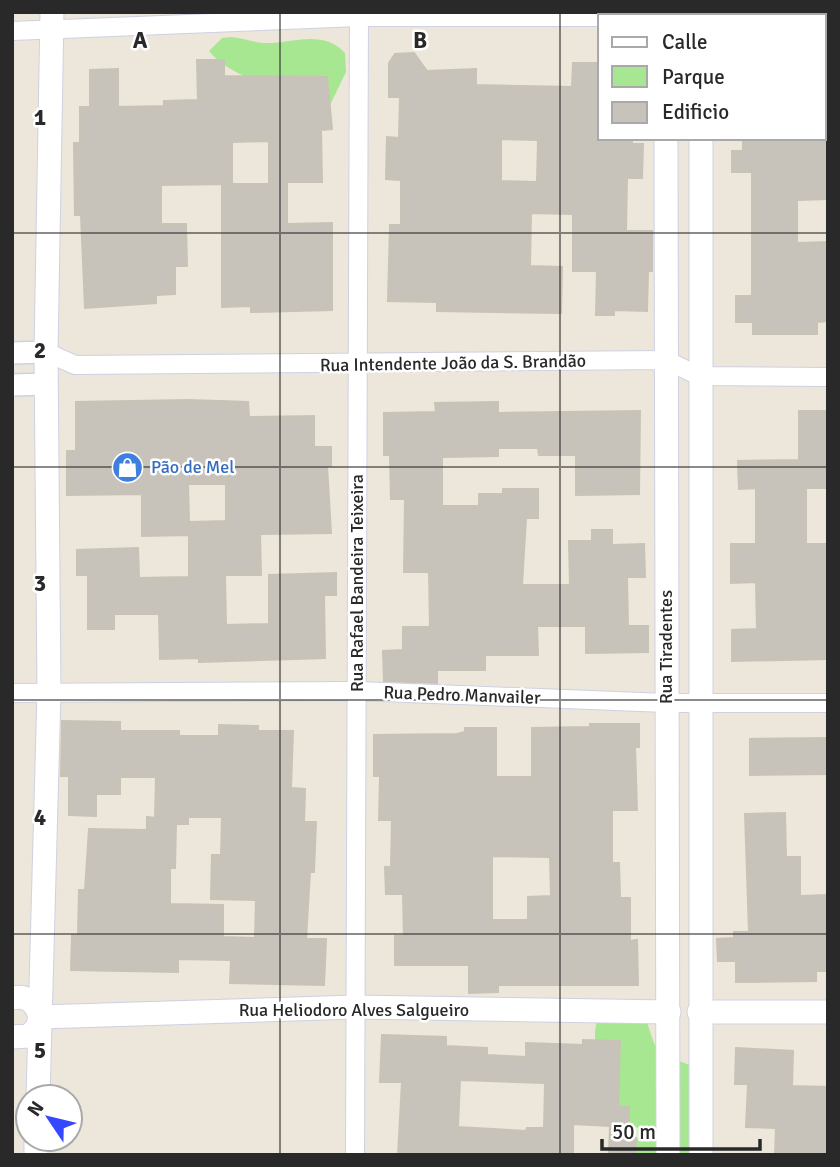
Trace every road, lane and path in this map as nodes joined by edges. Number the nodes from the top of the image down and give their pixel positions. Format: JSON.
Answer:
{"nodes":[{"id":1,"x":359,"y":15,"type":"edge"},
{"id":2,"x":598,"y":17,"type":"edge"},
{"id":3,"x":52,"y":22,"type":"edge"},
{"id":4,"x":12,"y":31,"type":"edge"},
{"id":5,"x":666,"y":140,"type":"edge"},
{"id":6,"x":701,"y":140,"type":"edge"},
{"id":7,"x":46,"y":352,"type":"junction"},
{"id":8,"x":12,"y":353,"type":"edge"},
{"id":9,"x":666,"y":360,"type":"junction"},
{"id":10,"x":75,"y":365,"type":"junction"},
{"id":11,"x":358,"y":365,"type":"junction"},
{"id":12,"x":699,"y":376,"type":"junction"},
{"id":13,"x":828,"y":377,"type":"edge"},
{"id":14,"x":47,"y":384,"type":"junction"},
{"id":15,"x":12,"y":385,"type":"edge"},
{"id":16,"x":357,"y":691,"type":"junction"},
{"id":17,"x":49,"y":692,"type":"junction"},
{"id":18,"x":12,"y":693,"type":"edge"},
{"id":19,"x":666,"y":703,"type":"junction"},
{"id":20,"x":699,"y":703,"type":"junction"},
{"id":21,"x":828,"y":703,"type":"edge"},
{"id":22,"x":12,"y":998,"type":"edge"},
{"id":23,"x":356,"y":1007,"type":"junction"},
{"id":24,"x":669,"y":1012,"type":"junction"},
{"id":25,"x":699,"y":1012,"type":"junction"},
{"id":26,"x":828,"y":1012,"type":"edge"},
{"id":27,"x":40,"y":1017,"type":"junction"},
{"id":28,"x":12,"y":1037,"type":"edge"},
{"id":29,"x":38,"y":1083,"type":"edge"},
{"id":30,"x":355,"y":1155,"type":"edge"},
{"id":31,"x":668,"y":1155,"type":"edge"},
{"id":32,"x":701,"y":1155,"type":"edge"}],
"edges":[{"from":1,"to":2,"type":"street"},
{"from":1,"to":3,"type":"street"},
{"from":1,"to":11,"type":"street","name":"Rua Rafael Bandeira Teixeira"},
{"from":3,"to":4,"type":"street"},
{"from":3,"to":7,"type":"main road"},
{"from":5,"to":9,"type":"main road","name":"Rua Tiradentes"},
{"from":6,"to":12,"type":"main road","name":"Rua Tiradentes"},
{"from":7,"to":8,"type":"street"},
{"from":7,"to":10,"type":"street","name":"Rua Intendente João da S. Brandão"},
{"from":7,"to":14,"type":"main road"},
{"from":9,"to":11,"type":"street","name":"Rua Intendente João da S. Brandão"},
{"from":9,"to":12,"type":"street","name":"Rua Intendente João da S. Brandão"},
{"from":9,"to":19,"type":"main road","name":"Rua Tiradentes"},
{"from":10,"to":11,"type":"street","name":"Rua Intendente João da S. Brandão"},
{"from":10,"to":14,"type":"street"},
{"from":11,"to":16,"type":"street","name":"Rua Rafael Bandeira Teixeira"},
{"from":12,"to":13,"type":"street","name":"Rua Intendente João da S. Brandão"},
{"from":12,"to":20,"type":"main road","name":"Rua Tiradentes"},
{"from":14,"to":15,"type":"street"},
{"from":14,"to":17,"type":"main road"},
{"from":16,"to":17,"type":"street","name":"Rua Pedro Manvailer"},
{"from":16,"to":19,"type":"street","name":"Rua Pedro Manvailer"},
{"from":16,"to":23,"type":"street","name":"Rua Rafael Bandeira Teixeira"},
{"from":17,"to":18,"type":"street","name":"Rua Pedro Manvailer"},
{"from":17,"to":27,"type":"main road"},
{"from":19,"to":20,"type":"street","name":"Rua Pedro Manvailer"},
{"from":19,"to":24,"type":"main road","name":"Rua Tiradentes"},
{"from":20,"to":21,"type":"street","name":"Rua Pedro Manvailer"},
{"from":20,"to":25,"type":"main road","name":"Rua Tiradentes"},
{"from":22,"to":27,"type":"main road"},
{"from":23,"to":24,"type":"main road","name":"Rua Heliodoro Alves Salgueiro"},
{"from":23,"to":27,"type":"main road","name":"Rua Heliodoro Alves Salgueiro"},
{"from":23,"to":30,"type":"street","name":"Rua Rafael Bandeira Teixeira"},
{"from":24,"to":25,"type":"main road"},
{"from":24,"to":31,"type":"main road","name":"Rua Tiradentes"},
{"from":25,"to":26,"type":"main road"},
{"from":25,"to":32,"type":"main road","name":"Rua Tiradentes"},
{"from":27,"to":28,"type":"main road"},
{"from":27,"to":29,"type":"main road"}]}
